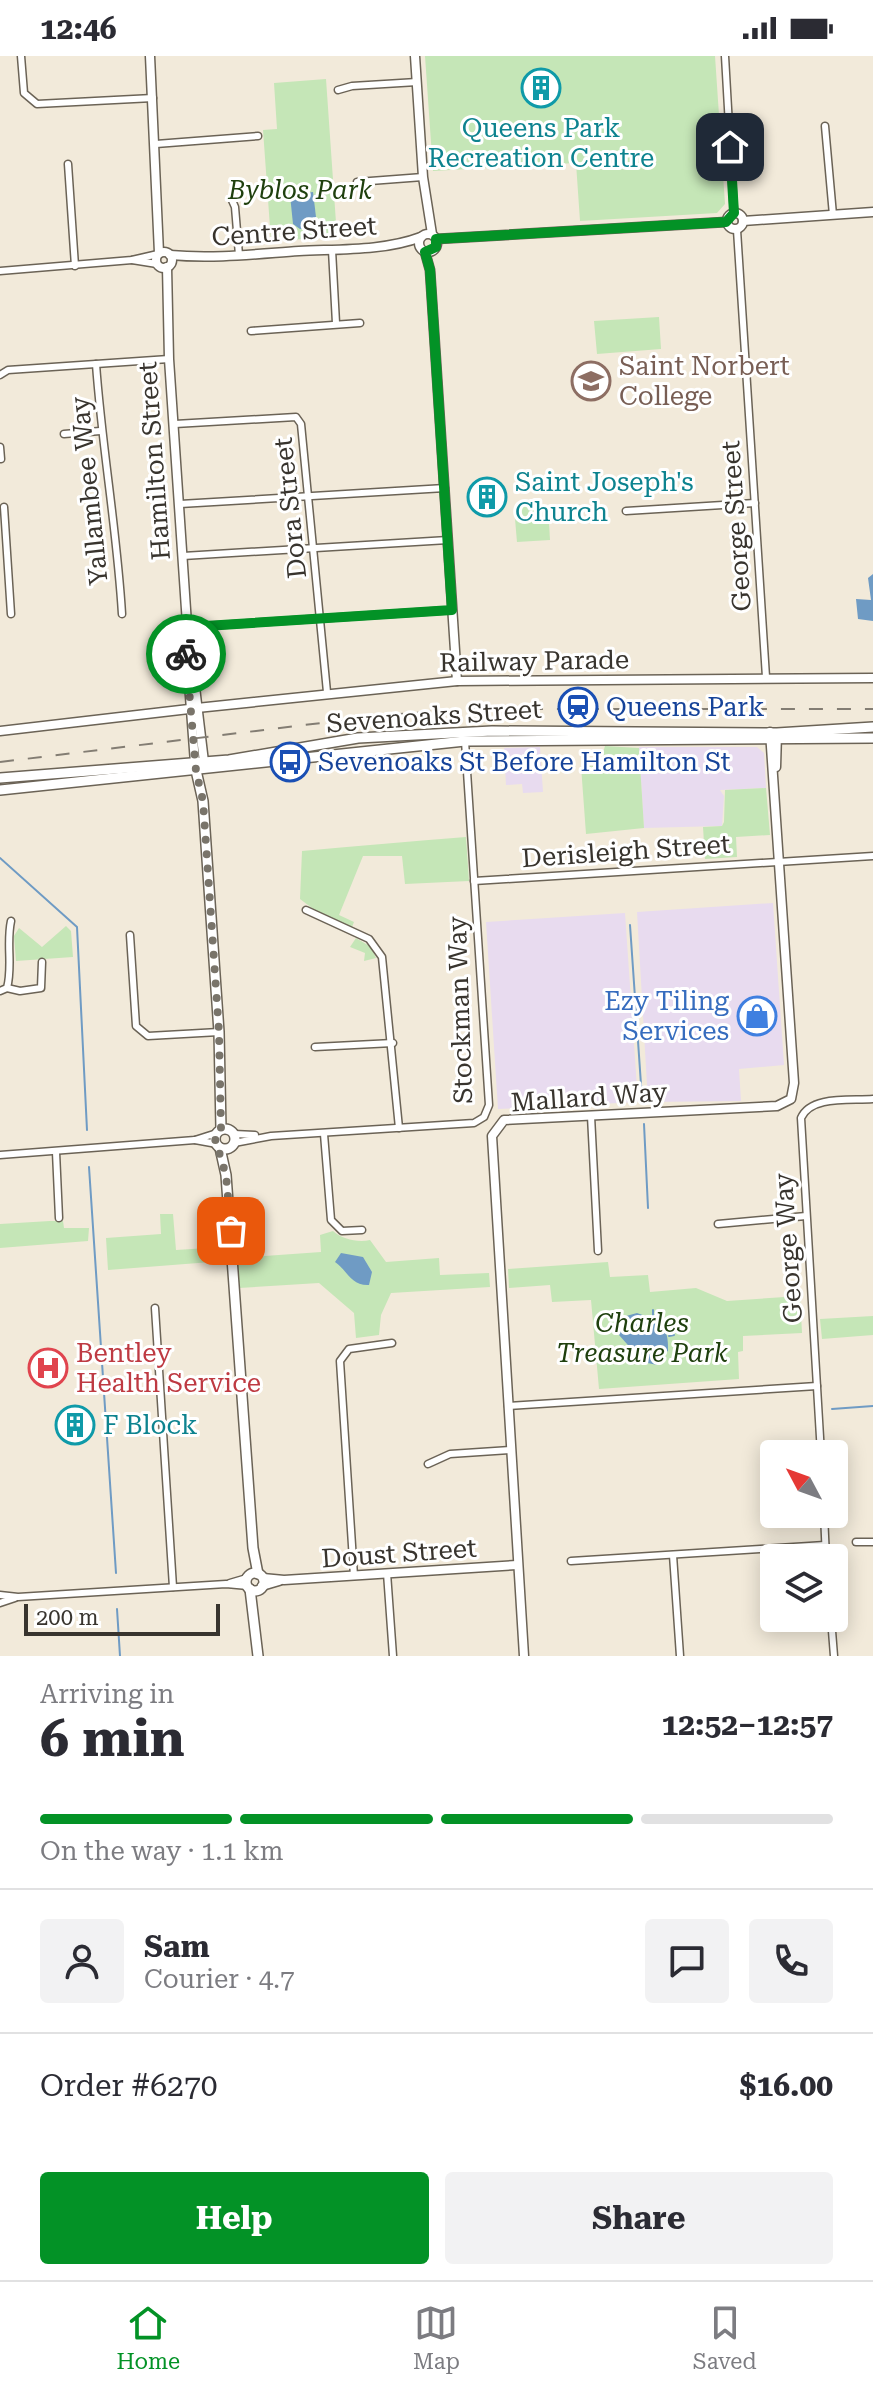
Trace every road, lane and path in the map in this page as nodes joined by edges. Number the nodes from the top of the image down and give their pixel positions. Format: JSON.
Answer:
{"nodes":[{"id":1,"x":21,"y":56,"type":"edge"},
{"id":2,"x":150,"y":56,"type":"edge"},
{"id":3,"x":415,"y":56,"type":"edge"},
{"id":4,"x":725,"y":56,"type":"edge"},
{"id":5,"x":417,"y":82,"type":"junction"},
{"id":6,"x":338,"y":90,"type":"dead end"},
{"id":7,"x":153,"y":98,"type":"junction"},
{"id":8,"x":825,"y":126,"type":"dead end"},
{"id":9,"x":258,"y":136,"type":"dead end"},
{"id":10,"x":156,"y":144,"type":"junction"},
{"id":11,"x":68,"y":164,"type":"dead end"},
{"id":12,"x":423,"y":177,"type":"junction"},
{"id":13,"x":357,"y":182,"type":"dead end"},
{"id":14,"x":231,"y":198,"type":"dead end"},
{"id":15,"x":873,"y":212,"type":"edge"},
{"id":16,"x":734,"y":213,"type":"junction"},
{"id":17,"x":833,"y":215,"type":"junction"},
{"id":18,"x":743,"y":221,"type":"junction"},
{"id":19,"x":726,"y":222,"type":"junction"},
{"id":20,"x":737,"y":230,"type":"junction"},
{"id":21,"x":428,"y":243,"type":"junction"},
{"id":22,"x":332,"y":250,"type":"junction"},
{"id":23,"x":239,"y":255,"type":"junction"},
{"id":24,"x":164,"y":260,"type":"junction"},
{"id":25,"x":75,"y":266,"type":"junction"},
{"id":26,"x":0,"y":271,"type":"edge"},
{"id":27,"x":336,"y":323,"type":"junction"},
{"id":28,"x":360,"y":323,"type":"dead end"},
{"id":29,"x":251,"y":331,"type":"dead end"},
{"id":30,"x":169,"y":359,"type":"junction"},
{"id":31,"x":96,"y":364,"type":"junction"},
{"id":32,"x":0,"y":375,"type":"edge"},
{"id":33,"x":175,"y":424,"type":"junction"},
{"id":34,"x":100,"y":431,"type":"junction"},
{"id":35,"x":64,"y":434,"type":"dead end"},
{"id":36,"x":0,"y":447,"type":"edge"},
{"id":37,"x":1,"y":459,"type":"edge"},
{"id":38,"x":445,"y":488,"type":"junction"},
{"id":39,"x":308,"y":496,"type":"junction"},
{"id":40,"x":755,"y":503,"type":"junction"},
{"id":41,"x":180,"y":504,"type":"junction"},
{"id":42,"x":4,"y":507,"type":"dead end"},
{"id":43,"x":626,"y":511,"type":"dead end"},
{"id":44,"x":448,"y":540,"type":"junction"},
{"id":45,"x":315,"y":549,"type":"junction"},
{"id":46,"x":183,"y":556,"type":"junction"},
{"id":47,"x":9,"y":587,"type":"junction"},
{"id":48,"x":0,"y":588,"type":"edge"},
{"id":49,"x":452,"y":610,"type":"junction"},
{"id":50,"x":11,"y":614,"type":"dead end"},
{"id":51,"x":122,"y":614,"type":"dead end"},
{"id":52,"x":321,"y":619,"type":"junction"},
{"id":53,"x":188,"y":628,"type":"junction"},
{"id":54,"x":766,"y":677,"type":"junction"},
{"id":55,"x":873,"y":678,"type":"edge"},
{"id":56,"x":457,"y":681,"type":"junction"},
{"id":57,"x":327,"y":692,"type":"junction"},
{"id":58,"x":193,"y":708,"type":"junction"},
{"id":59,"x":873,"y":727,"type":"edge"},
{"id":60,"x":0,"y":731,"type":"edge"},
{"id":61,"x":774,"y":736,"type":"junction"},
{"id":62,"x":465,"y":737,"type":"junction"},
{"id":63,"x":873,"y":738,"type":"edge"},
{"id":64,"x":200,"y":766,"type":"junction"},
{"id":65,"x":0,"y":778,"type":"edge"},
{"id":66,"x":0,"y":790,"type":"edge"},
{"id":67,"x":873,"y":856,"type":"edge"},
{"id":68,"x":781,"y":861,"type":"junction"},
{"id":69,"x":474,"y":881,"type":"junction"},
{"id":70,"x":306,"y":910,"type":"dead end"},
{"id":71,"x":11,"y":921,"type":"dead end"},
{"id":72,"x":130,"y":935,"type":"dead end"},
{"id":73,"x":42,"y":962,"type":"dead end"},
{"id":74,"x":4,"y":990,"type":"edge"},
{"id":75,"x":219,"y":1032,"type":"junction"},
{"id":76,"x":393,"y":1043,"type":"junction"},
{"id":77,"x":315,"y":1047,"type":"dead end"},
{"id":78,"x":873,"y":1099,"type":"edge"},
{"id":79,"x":591,"y":1116,"type":"junction"},
{"id":80,"x":399,"y":1128,"type":"junction"},
{"id":81,"x":324,"y":1134,"type":"junction"},
{"id":82,"x":225,"y":1139,"type":"junction"},
{"id":83,"x":195,"y":1140,"type":"junction"},
{"id":84,"x":56,"y":1152,"type":"junction"},
{"id":85,"x":0,"y":1155,"type":"edge"},
{"id":86,"x":806,"y":1216,"type":"junction"},
{"id":87,"x":59,"y":1218,"type":"dead end"},
{"id":88,"x":718,"y":1224,"type":"dead end"},
{"id":89,"x":362,"y":1230,"type":"dead end"},
{"id":90,"x":598,"y":1251,"type":"dead end"},
{"id":91,"x":155,"y":1308,"type":"dead end"},
{"id":92,"x":392,"y":1343,"type":"dead end"},
{"id":93,"x":817,"y":1386,"type":"junction"},
{"id":94,"x":508,"y":1406,"type":"junction"},
{"id":95,"x":820,"y":1440,"type":"edge"},
{"id":96,"x":511,"y":1450,"type":"junction"},
{"id":97,"x":428,"y":1464,"type":"dead end"},
{"id":98,"x":856,"y":1542,"type":"dead end"},
{"id":99,"x":873,"y":1542,"type":"edge"},
{"id":100,"x":760,"y":1549,"type":"edge"},
{"id":101,"x":673,"y":1555,"type":"junction"},
{"id":102,"x":571,"y":1561,"type":"dead end"},
{"id":103,"x":517,"y":1565,"type":"junction"},
{"id":104,"x":387,"y":1573,"type":"junction"},
{"id":105,"x":354,"y":1576,"type":"junction"},
{"id":106,"x":255,"y":1582,"type":"junction"},
{"id":107,"x":173,"y":1587,"type":"junction"},
{"id":108,"x":0,"y":1595,"type":"edge"},
{"id":109,"x":18,"y":1597,"type":"junction"},
{"id":110,"x":0,"y":1603,"type":"edge"},
{"id":111,"x":832,"y":1632,"type":"edge"},
{"id":112,"x":258,"y":1656,"type":"edge"},
{"id":113,"x":393,"y":1656,"type":"edge"},
{"id":114,"x":524,"y":1656,"type":"edge"},
{"id":115,"x":680,"y":1656,"type":"edge"},
{"id":116,"x":834,"y":1656,"type":"edge"}],
"edges":[{"from":1,"to":7,"type":"street"},
{"from":2,"to":7,"type":"street","name":"Hamilton Street"},
{"from":3,"to":5,"type":"street"},
{"from":4,"to":16,"type":"street"},
{"from":5,"to":6,"type":"street"},
{"from":5,"to":12,"type":"street"},
{"from":7,"to":10,"type":"street","name":"Hamilton Street"},
{"from":8,"to":17,"type":"street"},
{"from":9,"to":10,"type":"street"},
{"from":10,"to":24,"type":"street","name":"Hamilton Street"},
{"from":11,"to":25,"type":"street"},
{"from":12,"to":13,"type":"street"},
{"from":12,"to":21,"type":"street"},
{"from":14,"to":23,"type":"street"},
{"from":15,"to":17,"type":"street"},
{"from":16,"to":18,"type":"street"},
{"from":16,"to":19,"type":"street"},
{"from":17,"to":18,"type":"street"},
{"from":18,"to":20,"type":"street"},
{"from":19,"to":20,"type":"street"},
{"from":19,"to":21,"type":"street","name":"Centre Street"},
{"from":20,"to":40,"type":"street","name":"George Street"},
{"from":21,"to":22,"type":"street","name":"Centre Street"},
{"from":21,"to":38,"type":"street"},
{"from":22,"to":23,"type":"street","name":"Centre Street"},
{"from":22,"to":27,"type":"street"},
{"from":23,"to":24,"type":"street","name":"Centre Street"},
{"from":24,"to":25,"type":"street","name":"Centre Street"},
{"from":24,"to":30,"type":"street","name":"Hamilton Street"},
{"from":25,"to":26,"type":"street","name":"Centre Street"},
{"from":27,"to":28,"type":"street"},
{"from":27,"to":29,"type":"street"},
{"from":30,"to":31,"type":"street"},
{"from":30,"to":33,"type":"street","name":"Hamilton Street"},
{"from":31,"to":32,"type":"street"},
{"from":31,"to":34,"type":"street","name":"Yallambee Way"},
{"from":33,"to":39,"type":"street","name":"Dora Street"},
{"from":33,"to":41,"type":"street","name":"Hamilton Street"},
{"from":34,"to":35,"type":"street"},
{"from":34,"to":51,"type":"street","name":"Yallambee Way"},
{"from":36,"to":37,"type":"street"},
{"from":38,"to":39,"type":"street"},
{"from":38,"to":44,"type":"street"},
{"from":39,"to":41,"type":"street"},
{"from":39,"to":45,"type":"street","name":"Dora Street"},
{"from":40,"to":43,"type":"street"},
{"from":40,"to":54,"type":"street","name":"George Street"},
{"from":41,"to":46,"type":"street","name":"Hamilton Street"},
{"from":42,"to":47,"type":"street"},
{"from":44,"to":45,"type":"street"},
{"from":44,"to":49,"type":"street"},
{"from":45,"to":46,"type":"street"},
{"from":45,"to":52,"type":"street","name":"Dora Street"},
{"from":46,"to":53,"type":"street","name":"Hamilton Street"},
{"from":47,"to":48,"type":"street"},
{"from":47,"to":50,"type":"street"},
{"from":49,"to":52,"type":"street"},
{"from":49,"to":56,"type":"street"},
{"from":52,"to":53,"type":"street"},
{"from":52,"to":57,"type":"street","name":"Dora Street"},
{"from":53,"to":58,"type":"street","name":"Hamilton Street"},
{"from":54,"to":55,"type":"street","name":"Railway Parade"},
{"from":54,"to":56,"type":"street","name":"Railway Parade"},
{"from":56,"to":57,"type":"street","name":"Railway Parade"},
{"from":57,"to":58,"type":"street","name":"Railway Parade"},
{"from":58,"to":60,"type":"street","name":"Railway Parade"},
{"from":58,"to":64,"type":"street","name":"Hamilton Street"},
{"from":59,"to":61,"type":"main road","name":"Sevenoaks Street"},
{"from":61,"to":62,"type":"main road","name":"Sevenoaks Street"},
{"from":61,"to":63,"type":"main road","name":"Sevenoaks Street"},
{"from":61,"to":68,"type":"street","name":"Mallard Way"},
{"from":62,"to":64,"type":"main road","name":"Sevenoaks Street"},
{"from":62,"to":69,"type":"street","name":"Stockman Way"},
{"from":64,"to":65,"type":"main road","name":"Sevenoaks Street"},
{"from":64,"to":66,"type":"main road","name":"Sevenoaks Street"},
{"from":64,"to":75,"type":"main road","name":"Hamilton Street"},
{"from":67,"to":68,"type":"street","name":"Derisleigh Street"},
{"from":68,"to":69,"type":"street","name":"Derisleigh Street"},
{"from":68,"to":79,"type":"street","name":"Mallard Way"},
{"from":69,"to":80,"type":"street","name":"Stockman Way"},
{"from":70,"to":76,"type":"street"},
{"from":71,"to":74,"type":"street"},
{"from":72,"to":75,"type":"street"},
{"from":73,"to":74,"type":"street"},
{"from":75,"to":82,"type":"main road","name":"Hamilton Street"},
{"from":76,"to":77,"type":"street"},
{"from":76,"to":80,"type":"street"},
{"from":78,"to":86,"type":"street","name":"George Way"},
{"from":79,"to":90,"type":"street"},
{"from":79,"to":94,"type":"street","name":"Mallard Way"},
{"from":80,"to":81,"type":"street","name":"Stockman Way"},
{"from":81,"to":82,"type":"street","name":"Stockman Way"},
{"from":81,"to":89,"type":"street"},
{"from":82,"to":83,"type":"street"},
{"from":82,"to":83,"type":"street"},
{"from":82,"to":106,"type":"main road","name":"Hamilton Street"},
{"from":83,"to":84,"type":"street"},
{"from":84,"to":85,"type":"street"},
{"from":84,"to":87,"type":"street"},
{"from":86,"to":88,"type":"street"},
{"from":86,"to":93,"type":"street","name":"George Way"},
{"from":91,"to":107,"type":"street"},
{"from":92,"to":105,"type":"street"},
{"from":93,"to":94,"type":"street"},
{"from":93,"to":95,"type":"street","name":"George Way"},
{"from":94,"to":96,"type":"street","name":"Mallard Way"},
{"from":96,"to":97,"type":"street"},
{"from":96,"to":103,"type":"street","name":"Mallard Way"},
{"from":98,"to":99,"type":"street"},
{"from":100,"to":101,"type":"street"},
{"from":101,"to":102,"type":"street"},
{"from":101,"to":115,"type":"street"},
{"from":103,"to":104,"type":"street","name":"Doust Street"},
{"from":103,"to":114,"type":"street","name":"Mallard Way"},
{"from":104,"to":105,"type":"street","name":"Doust Street"},
{"from":104,"to":113,"type":"street"},
{"from":105,"to":106,"type":"street","name":"Doust Street"},
{"from":106,"to":107,"type":"street","name":"Doust Street"},
{"from":106,"to":112,"type":"main road","name":"Hamilton Street"},
{"from":107,"to":109,"type":"street","name":"Doust Street"},
{"from":108,"to":109,"type":"street","name":"Doust Street"},
{"from":109,"to":110,"type":"street","name":"Doust Street"},
{"from":111,"to":116,"type":"street"}]}
